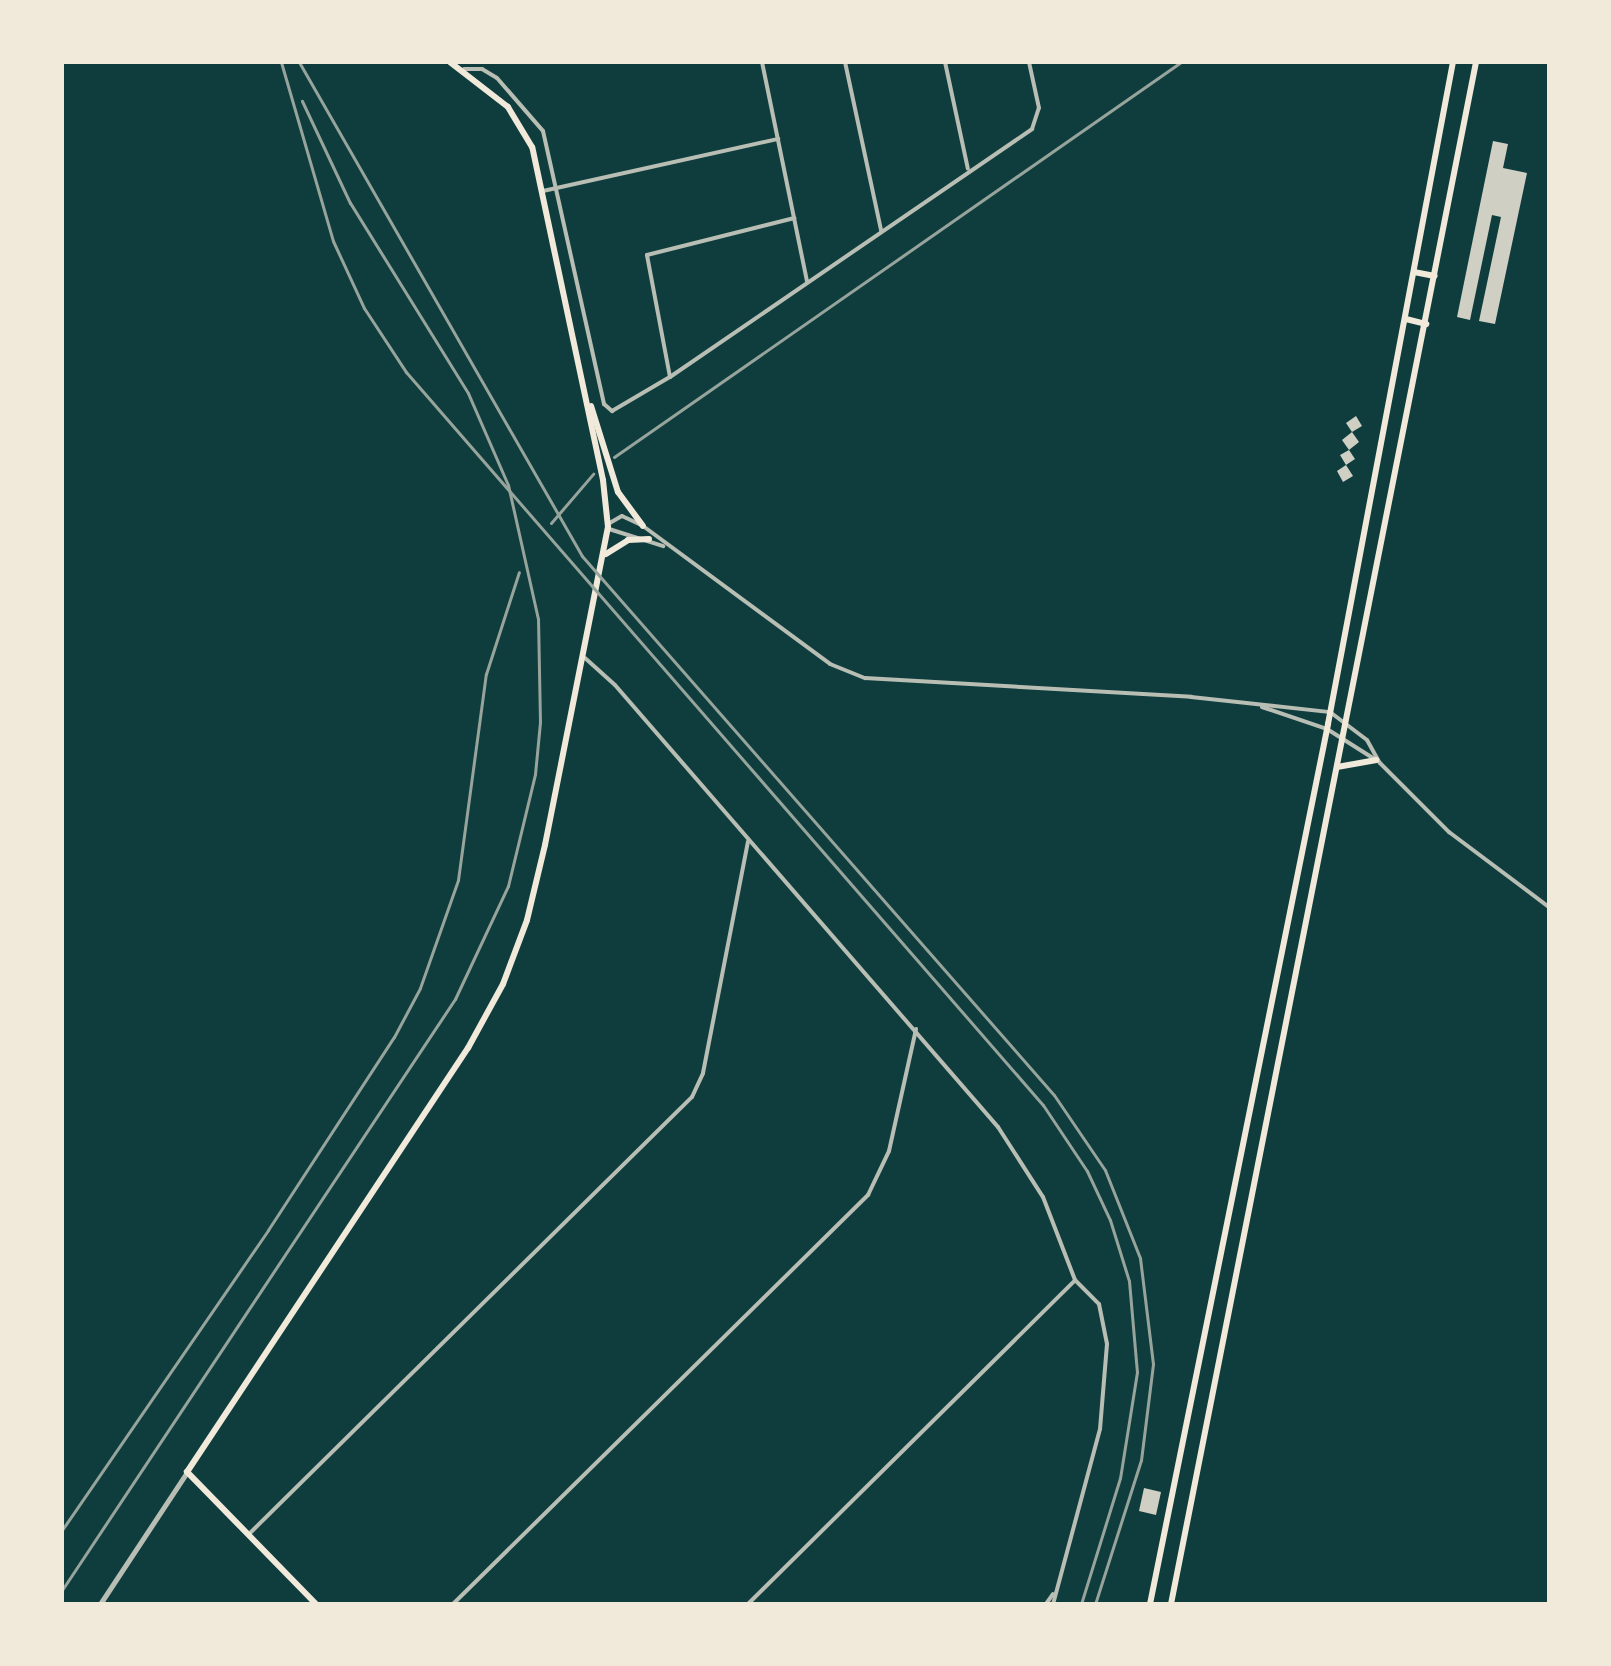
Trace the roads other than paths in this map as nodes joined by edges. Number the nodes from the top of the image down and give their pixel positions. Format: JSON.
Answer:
{"nodes":[{"id":1,"x":450,"y":62,"type":"edge"},
{"id":2,"x":762,"y":62,"type":"edge"},
{"id":3,"x":845,"y":62,"type":"edge"},
{"id":4,"x":945,"y":62,"type":"edge"},
{"id":5,"x":1029,"y":62,"type":"edge"},
{"id":6,"x":1453,"y":62,"type":"edge"},
{"id":7,"x":1476,"y":62,"type":"edge"},
{"id":8,"x":464,"y":69,"type":"junction"},
{"id":9,"x":778,"y":139,"type":"junction"},
{"id":10,"x":968,"y":170,"type":"junction"},
{"id":11,"x":557,"y":188,"type":"junction"},
{"id":12,"x":543,"y":191,"type":"junction"},
{"id":13,"x":794,"y":218,"type":"junction"},
{"id":14,"x":881,"y":230,"type":"junction"},
{"id":15,"x":1414,"y":272,"type":"junction"},
{"id":16,"x":1435,"y":276,"type":"junction"},
{"id":17,"x":807,"y":282,"type":"junction"},
{"id":18,"x":1406,"y":319,"type":"junction"},
{"id":19,"x":1426,"y":324,"type":"junction"},
{"id":20,"x":670,"y":377,"type":"junction"},
{"id":21,"x":582,"y":382,"type":"junction"},
{"id":22,"x":608,"y":525,"type":"junction"},
{"id":23,"x":643,"y":526,"type":"junction"},
{"id":24,"x":649,"y":539,"type":"junction"},
{"id":25,"x":672,"y":551,"type":"junction"},
{"id":26,"x":604,"y":556,"type":"junction"},
{"id":27,"x":585,"y":658,"type":"junction"},
{"id":28,"x":1259,"y":706,"type":"junction"},
{"id":29,"x":1330,"y":712,"type":"junction"},
{"id":30,"x":1347,"y":720,"type":"junction"},
{"id":31,"x":1327,"y":729,"type":"junction"},
{"id":32,"x":1343,"y":738,"type":"junction"},
{"id":33,"x":1378,"y":762,"type":"junction"},
{"id":34,"x":1337,"y":767,"type":"junction"},
{"id":35,"x":748,"y":840,"type":"junction"},
{"id":36,"x":1549,"y":907,"type":"edge"},
{"id":37,"x":916,"y":1029,"type":"junction"},
{"id":38,"x":1245,"y":1134,"type":"junction"},
{"id":39,"x":1262,"y":1139,"type":"junction"},
{"id":40,"x":1075,"y":1280,"type":"junction"},
{"id":41,"x":187,"y":1472,"type":"junction"},
{"id":42,"x":249,"y":1534,"type":"junction"},
{"id":43,"x":1161,"y":1554,"type":"junction"},
{"id":44,"x":1180,"y":1557,"type":"junction"},
{"id":45,"x":1055,"y":1592,"type":"junction"},
{"id":46,"x":100,"y":1604,"type":"edge"},
{"id":47,"x":316,"y":1604,"type":"edge"},
{"id":48,"x":453,"y":1604,"type":"edge"},
{"id":49,"x":748,"y":1604,"type":"edge"},
{"id":50,"x":1046,"y":1604,"type":"edge"},
{"id":51,"x":1053,"y":1604,"type":"edge"},
{"id":52,"x":1150,"y":1604,"type":"edge"},
{"id":53,"x":1171,"y":1604,"type":"edge"}],
"edges":[{"from":1,"to":8,"type":"main road"},
{"from":2,"to":9,"type":"street"},
{"from":3,"to":14,"type":"street"},
{"from":4,"to":10,"type":"street"},
{"from":5,"to":10,"type":"street"},
{"from":6,"to":15,"type":"main road"},
{"from":7,"to":16,"type":"main road"},
{"from":8,"to":11,"type":"street"},
{"from":8,"to":12,"type":"main road"},
{"from":9,"to":11,"type":"street"},
{"from":9,"to":13,"type":"street"},
{"from":10,"to":14,"type":"street"},
{"from":11,"to":12,"type":"street"},
{"from":11,"to":20,"type":"street"},
{"from":12,"to":21,"type":"main road"},
{"from":13,"to":17,"type":"street"},
{"from":13,"to":20,"type":"street"},
{"from":14,"to":17,"type":"street"},
{"from":15,"to":16,"type":"main road"},
{"from":15,"to":18,"type":"main road"},
{"from":16,"to":19,"type":"main road"},
{"from":17,"to":20,"type":"street"},
{"from":18,"to":19,"type":"main road"},
{"from":18,"to":29,"type":"main road"},
{"from":19,"to":30,"type":"main road"},
{"from":21,"to":22,"type":"main road"},
{"from":21,"to":23,"type":"main road"},
{"from":22,"to":23,"type":"street"},
{"from":22,"to":24,"type":"street"},
{"from":22,"to":26,"type":"main road"},
{"from":23,"to":25,"type":"street"},
{"from":24,"to":25,"type":"street"},
{"from":24,"to":26,"type":"main road"},
{"from":25,"to":28,"type":"street"},
{"from":26,"to":27,"type":"main road"},
{"from":27,"to":35,"type":"street"},
{"from":27,"to":41,"type":"main road"},
{"from":28,"to":29,"type":"street"},
{"from":28,"to":31,"type":"street"},
{"from":29,"to":30,"type":"street"},
{"from":29,"to":31,"type":"main road"},
{"from":30,"to":32,"type":"main road"},
{"from":30,"to":33,"type":"street"},
{"from":31,"to":32,"type":"street"},
{"from":31,"to":38,"type":"main road"},
{"from":32,"to":33,"type":"street"},
{"from":32,"to":34,"type":"main road"},
{"from":33,"to":34,"type":"main road"},
{"from":33,"to":36,"type":"street"},
{"from":34,"to":39,"type":"main road"},
{"from":35,"to":37,"type":"street"},
{"from":35,"to":42,"type":"street"},
{"from":37,"to":40,"type":"street"},
{"from":37,"to":48,"type":"street"},
{"from":38,"to":39,"type":"main road"},
{"from":38,"to":43,"type":"main road"},
{"from":39,"to":44,"type":"main road"},
{"from":40,"to":45,"type":"street"},
{"from":40,"to":49,"type":"street"},
{"from":41,"to":42,"type":"main road"},
{"from":41,"to":46,"type":"street"},
{"from":42,"to":47,"type":"main road"},
{"from":43,"to":44,"type":"main road"},
{"from":43,"to":52,"type":"main road"},
{"from":44,"to":53,"type":"main road"},
{"from":45,"to":50,"type":"street"},
{"from":45,"to":51,"type":"street"}]}
